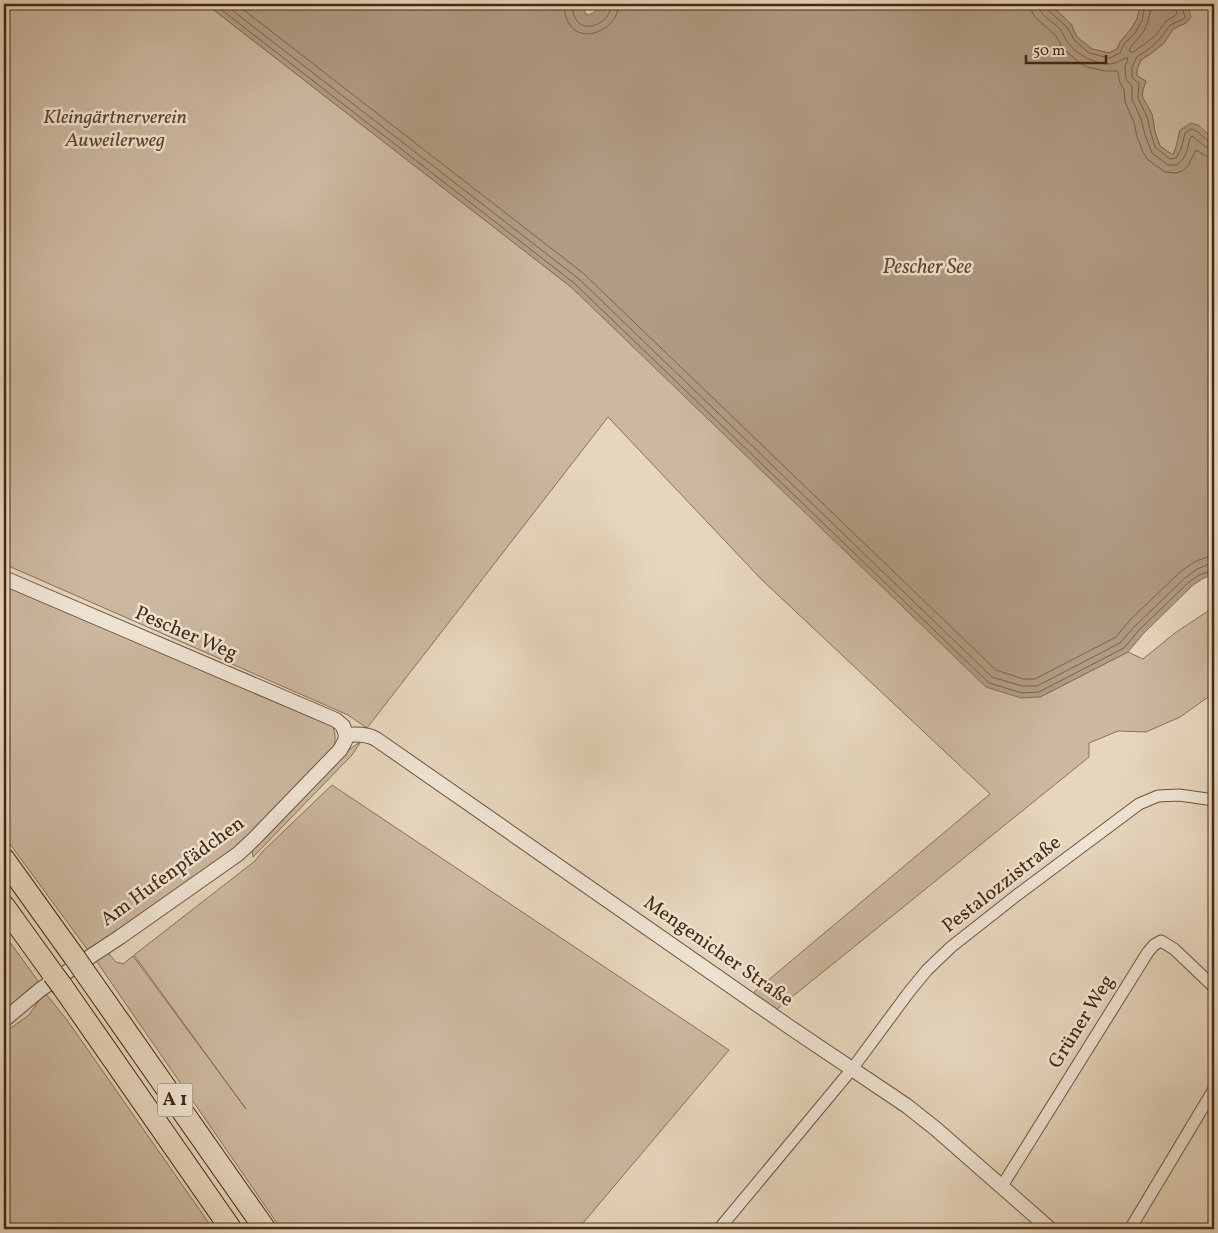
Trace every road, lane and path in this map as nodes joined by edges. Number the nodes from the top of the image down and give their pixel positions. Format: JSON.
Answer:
{"nodes":[{"id":1,"x":4,"y":578,"type":"edge"},
{"id":2,"x":346,"y":735,"type":"junction"},
{"id":3,"x":1214,"y":800,"type":"edge"},
{"id":4,"x":4,"y":859,"type":"edge"},
{"id":5,"x":4,"y":906,"type":"edge"},
{"id":6,"x":1214,"y":987,"type":"edge"},
{"id":7,"x":4,"y":1020,"type":"edge"},
{"id":8,"x":852,"y":1068,"type":"junction"},
{"id":9,"x":1214,"y":1089,"type":"edge"},
{"id":10,"x":1002,"y":1186,"type":"junction"},
{"id":11,"x":231,"y":1229,"type":"edge"},
{"id":12,"x":265,"y":1229,"type":"edge"},
{"id":13,"x":719,"y":1229,"type":"edge"},
{"id":14,"x":1050,"y":1229,"type":"edge"},
{"id":15,"x":1130,"y":1229,"type":"edge"}],
"edges":[{"from":1,"to":2,"type":"street","name":"Pescher Weg"},
{"from":2,"to":7,"type":"street","name":"Am Hufenpfädchen"},
{"from":2,"to":8,"type":"street","name":"Mengenicher Straße"},
{"from":3,"to":8,"type":"street","name":"Pestalozzistraße"},
{"from":4,"to":12,"type":"highway","number":"A 1"},
{"from":5,"to":11,"type":"highway","number":"A 1"},
{"from":6,"to":10,"type":"street","name":"Grüner Weg"},
{"from":8,"to":10,"type":"street","name":"Mengenicher Straße"},
{"from":8,"to":13,"type":"street","name":"Pestalozzistraße"},
{"from":9,"to":15,"type":"street"},
{"from":10,"to":14,"type":"street","name":"Mengenicher Straße"}]}
